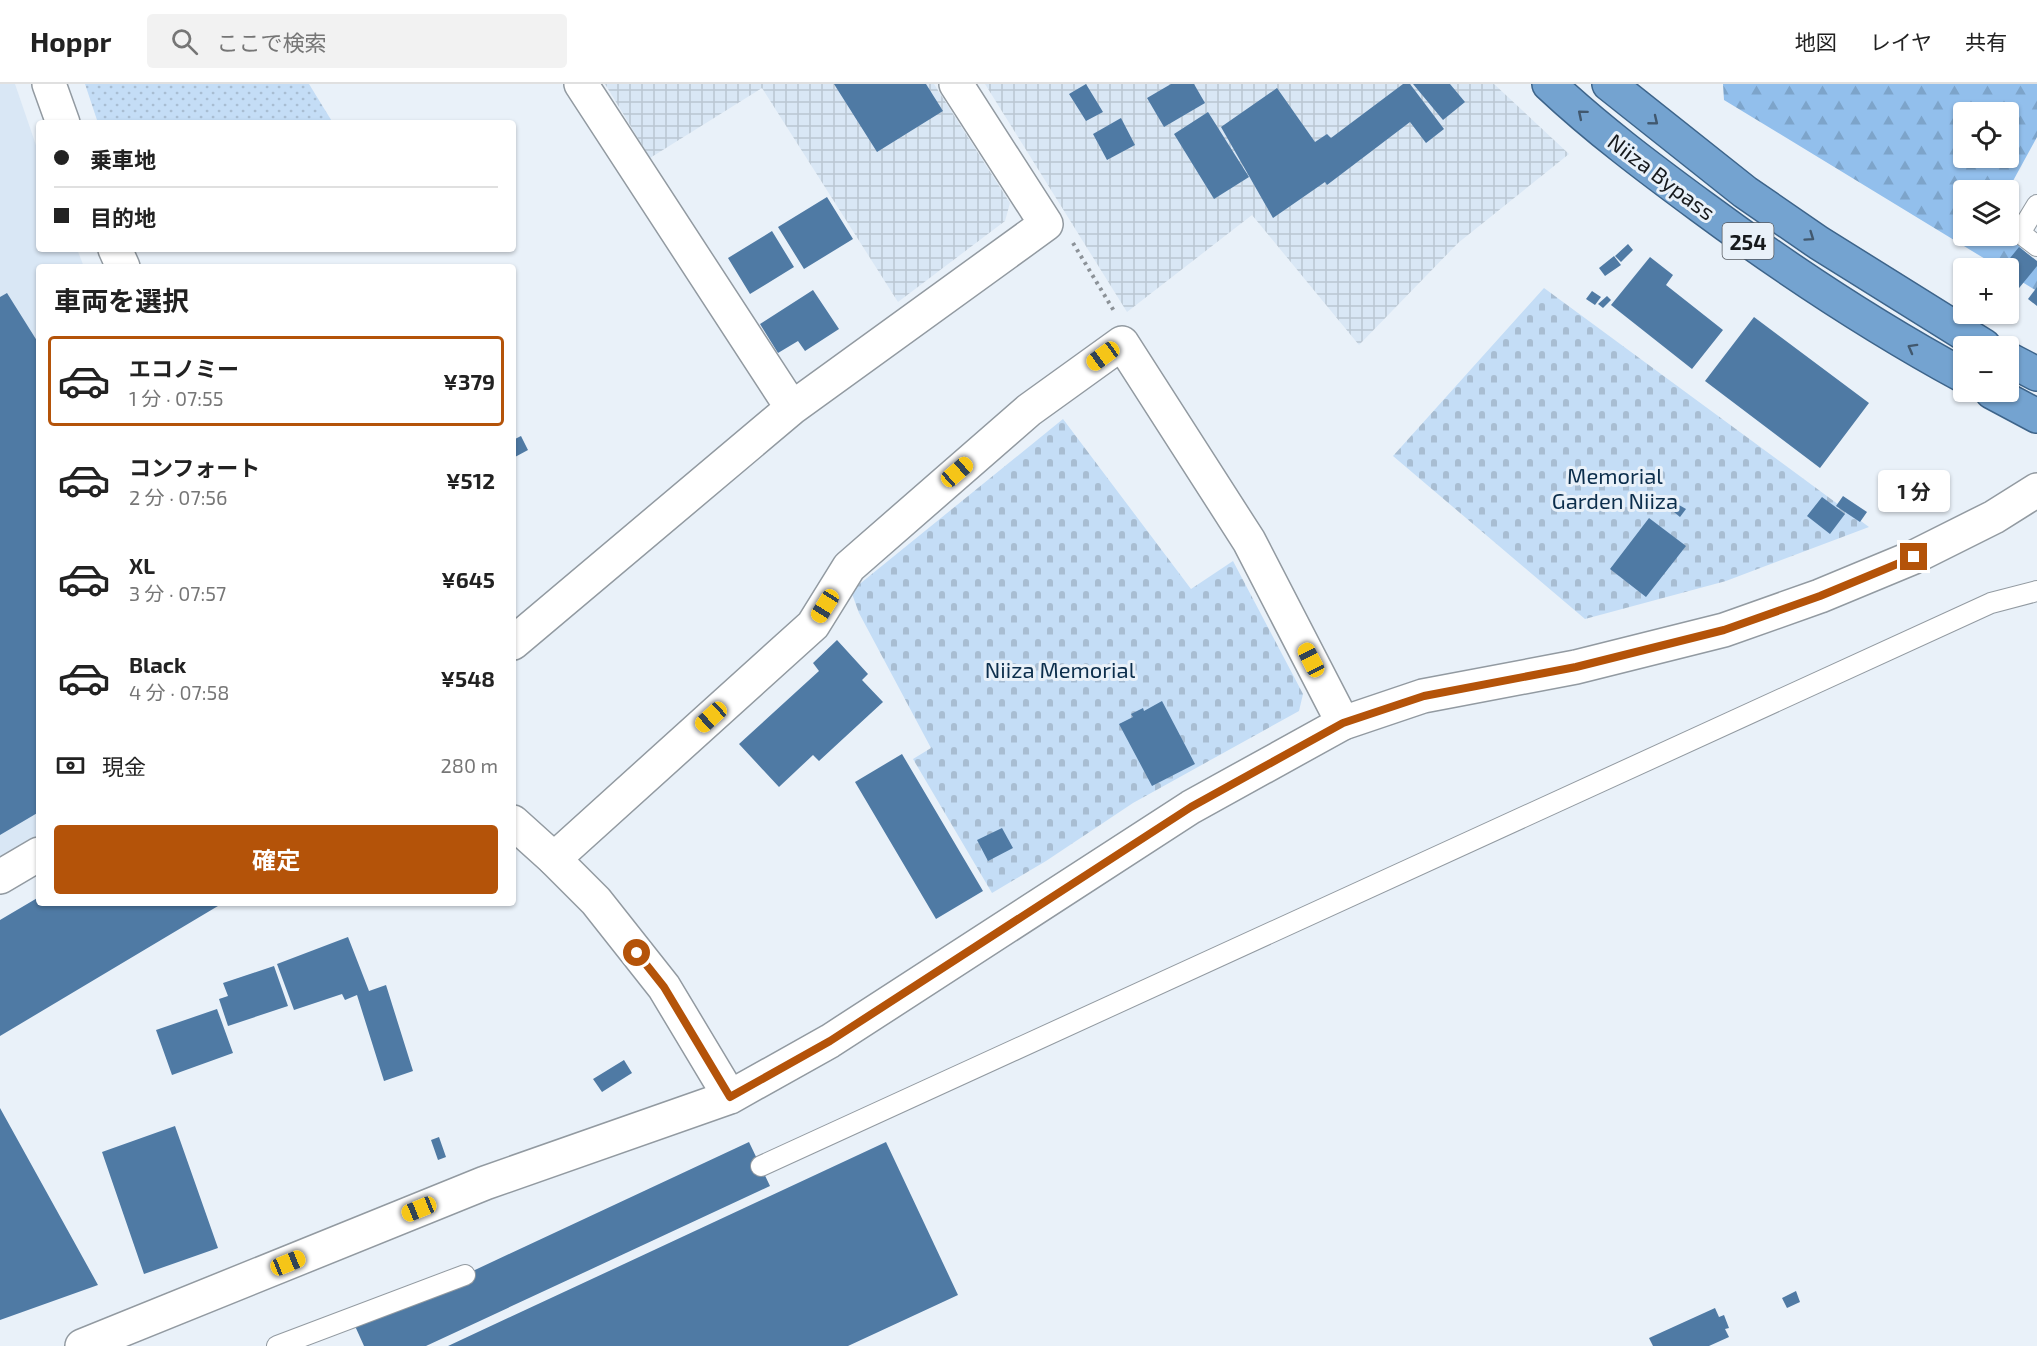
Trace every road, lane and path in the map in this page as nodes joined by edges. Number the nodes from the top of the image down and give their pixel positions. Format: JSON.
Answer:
{"nodes":[{"id":1,"x":49,"y":84,"type":"edge"},
{"id":2,"x":581,"y":84,"type":"edge"},
{"id":3,"x":956,"y":84,"type":"edge"},
{"id":4,"x":1549,"y":84,"type":"edge"},
{"id":5,"x":1609,"y":84,"type":"edge"},
{"id":6,"x":62,"y":120,"type":"edge"},
{"id":7,"x":2037,"y":204,"type":"edge"},
{"id":8,"x":1046,"y":224,"type":"junction"},
{"id":9,"x":2037,"y":246,"type":"edge"},
{"id":10,"x":1968,"y":336,"type":"edge"},
{"id":11,"x":1122,"y":343,"type":"junction"},
{"id":12,"x":2019,"y":365,"type":"edge"},
{"id":13,"x":1953,"y":370,"type":"edge"},
{"id":14,"x":2037,"y":374,"type":"edge"},
{"id":15,"x":2011,"y":402,"type":"edge"},
{"id":16,"x":792,"y":408,"type":"junction"},
{"id":17,"x":2037,"y":416,"type":"edge"},
{"id":18,"x":2037,"y":490,"type":"edge"},
{"id":19,"x":2037,"y":591,"type":"edge"},
{"id":20,"x":516,"y":640,"type":"edge"},
{"id":21,"x":1343,"y":723,"type":"junction"},
{"id":22,"x":516,"y":825,"type":"edge"},
{"id":23,"x":36,"y":856,"type":"edge"},
{"id":24,"x":554,"y":859,"type":"junction"},
{"id":25,"x":0,"y":877,"type":"edge"},
{"id":26,"x":730,"y":1097,"type":"junction"},
{"id":27,"x":761,"y":1167,"type":"dead end"},
{"id":28,"x":465,"y":1275,"type":"dead end"},
{"id":29,"x":82,"y":1346,"type":"edge"},
{"id":30,"x":277,"y":1346,"type":"edge"}],
"edges":[{"from":1,"to":6,"type":"street"},
{"from":2,"to":16,"type":"street"},
{"from":3,"to":8,"type":"street"},
{"from":13,"to":4,"type":"highway","name":"Niiza Bypass","number":"254","one_way":true},
{"from":5,"to":10,"type":"highway","name":"Niiza Bypass","number":"254","one_way":true},
{"from":7,"to":9,"type":"lane"},
{"from":8,"to":11,"type":"path"},
{"from":8,"to":16,"type":"street"},
{"from":11,"to":21,"type":"street"},
{"from":11,"to":24,"type":"street"},
{"from":12,"to":14,"type":"highway"},
{"from":15,"to":17,"type":"highway"},
{"from":16,"to":20,"type":"street"},
{"from":18,"to":21,"type":"street"},
{"from":19,"to":27,"type":"lane"},
{"from":21,"to":26,"type":"street"},
{"from":22,"to":24,"type":"street"},
{"from":23,"to":25,"type":"street"},
{"from":24,"to":26,"type":"street"},
{"from":26,"to":29,"type":"street"},
{"from":28,"to":30,"type":"lane"}]}
